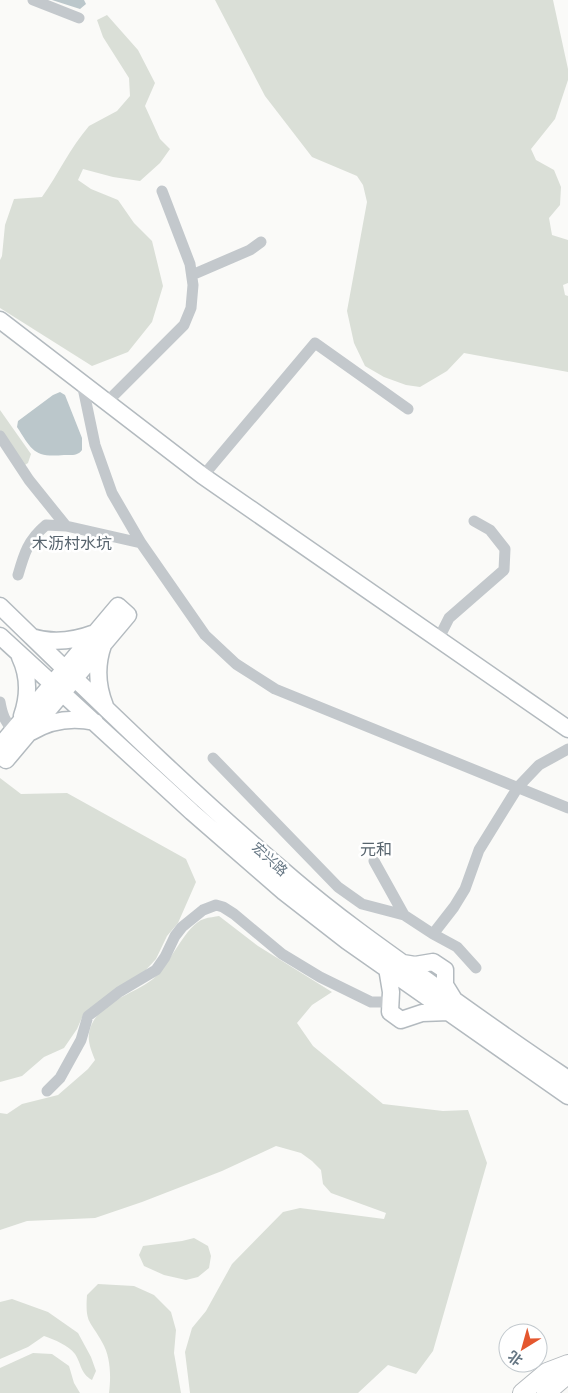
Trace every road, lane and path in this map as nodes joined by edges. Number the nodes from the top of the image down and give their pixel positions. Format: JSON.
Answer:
{"nodes":[{"id":1,"x":33,"y":0,"type":"edge"},
{"id":2,"x":79,"y":18,"type":"dead end"},
{"id":3,"x":162,"y":191,"type":"dead end"},
{"id":4,"x":261,"y":242,"type":"dead end"},
{"id":5,"x":192,"y":275,"type":"junction"},
{"id":6,"x":0,"y":320,"type":"edge"},
{"id":7,"x":82,"y":383,"type":"junction"},
{"id":8,"x":107,"y":402,"type":"junction"},
{"id":9,"x":408,"y":409,"type":"dead end"},
{"id":10,"x":0,"y":436,"type":"edge"},
{"id":11,"x":203,"y":476,"type":"junction"},
{"id":12,"x":474,"y":521,"type":"dead end"},
{"id":13,"x":66,"y":526,"type":"junction"},
{"id":14,"x":141,"y":543,"type":"junction"},
{"id":15,"x":18,"y":576,"type":"dead end"},
{"id":16,"x":0,"y":606,"type":"edge"},
{"id":17,"x":0,"y":636,"type":"edge"},
{"id":18,"x":31,"y":636,"type":"junction"},
{"id":19,"x":100,"y":637,"type":"junction"},
{"id":20,"x":439,"y":638,"type":"junction"},
{"id":21,"x":16,"y":651,"type":"junction"},
{"id":22,"x":69,"y":674,"type":"junction"},
{"id":23,"x":57,"y":689,"type":"junction"},
{"id":24,"x":0,"y":702,"type":"edge"},
{"id":25,"x":106,"y":708,"type":"junction"},
{"id":26,"x":95,"y":722,"type":"junction"},
{"id":27,"x":568,"y":729,"type":"edge"},
{"id":28,"x":19,"y":730,"type":"junction"},
{"id":29,"x":0,"y":746,"type":"edge"},
{"id":30,"x":568,"y":749,"type":"edge"},
{"id":31,"x":0,"y":755,"type":"edge"},
{"id":32,"x":213,"y":758,"type":"dead end"},
{"id":33,"x":518,"y":787,"type":"junction"},
{"id":34,"x":568,"y":808,"type":"edge"},
{"id":35,"x":374,"y":861,"type":"dead end"},
{"id":36,"x":404,"y":915,"type":"junction"},
{"id":37,"x":432,"y":934,"type":"junction"},
{"id":38,"x":394,"y":965,"type":"junction"},
{"id":39,"x":476,"y":968,"type":"dead end"},
{"id":40,"x":391,"y":1002,"type":"junction"},
{"id":41,"x":452,"y":1006,"type":"junction"},
{"id":42,"x":568,"y":1078,"type":"edge"},
{"id":43,"x":47,"y":1091,"type":"dead end"},
{"id":44,"x":568,"y":1096,"type":"edge"},
{"id":45,"x":568,"y":1364,"type":"edge"},
{"id":46,"x":568,"y":1374,"type":"edge"},
{"id":47,"x":522,"y":1393,"type":"edge"},
{"id":48,"x":546,"y":1393,"type":"edge"}],
"edges":[{"from":1,"to":2,"type":"street"},
{"from":3,"to":5,"type":"street"},
{"from":4,"to":5,"type":"street"},
{"from":5,"to":8,"type":"street"},
{"from":6,"to":7,"type":"street"},
{"from":7,"to":8,"type":"street"},
{"from":7,"to":14,"type":"street"},
{"from":8,"to":11,"type":"street"},
{"from":9,"to":11,"type":"street"},
{"from":10,"to":13,"type":"street"},
{"from":11,"to":20,"type":"street"},
{"from":12,"to":20,"type":"street"},
{"from":13,"to":14,"type":"street"},
{"from":13,"to":15,"type":"street"},
{"from":14,"to":33,"type":"street"},
{"from":16,"to":18,"type":"street","name":"宏兴路"},
{"from":17,"to":21,"type":"street","name":"宏兴路"},
{"from":18,"to":19,"type":"street"},
{"from":18,"to":22,"type":"street","name":"宏兴路"},
{"from":19,"to":22,"type":"street"},
{"from":19,"to":25,"type":"street"},
{"from":20,"to":27,"type":"street"},
{"from":21,"to":23,"type":"street","name":"宏兴路"},
{"from":21,"to":28,"type":"street"},
{"from":22,"to":23,"type":"street"},
{"from":22,"to":25,"type":"street","name":"宏兴路"},
{"from":23,"to":26,"type":"street","name":"宏兴路"},
{"from":23,"to":28,"type":"street"},
{"from":24,"to":28,"type":"street"},
{"from":25,"to":38,"type":"street","name":"宏兴路"},
{"from":26,"to":28,"type":"street"},
{"from":26,"to":38,"type":"street","name":"宏兴路"},
{"from":28,"to":29,"type":"street"},
{"from":28,"to":31,"type":"street"},
{"from":30,"to":33,"type":"street"},
{"from":32,"to":36,"type":"street"},
{"from":33,"to":34,"type":"street"},
{"from":33,"to":37,"type":"street"},
{"from":35,"to":36,"type":"street"},
{"from":36,"to":37,"type":"street"},
{"from":37,"to":39,"type":"street"},
{"from":38,"to":40,"type":"street"},
{"from":38,"to":41,"type":"street","name":"宏兴路"},
{"from":40,"to":41,"type":"street"},
{"from":40,"to":43,"type":"street"},
{"from":41,"to":42,"type":"street","name":"宏兴路"},
{"from":41,"to":44,"type":"street","name":"宏兴路"},
{"from":45,"to":47,"type":"main road"},
{"from":46,"to":48,"type":"main road"}]}
